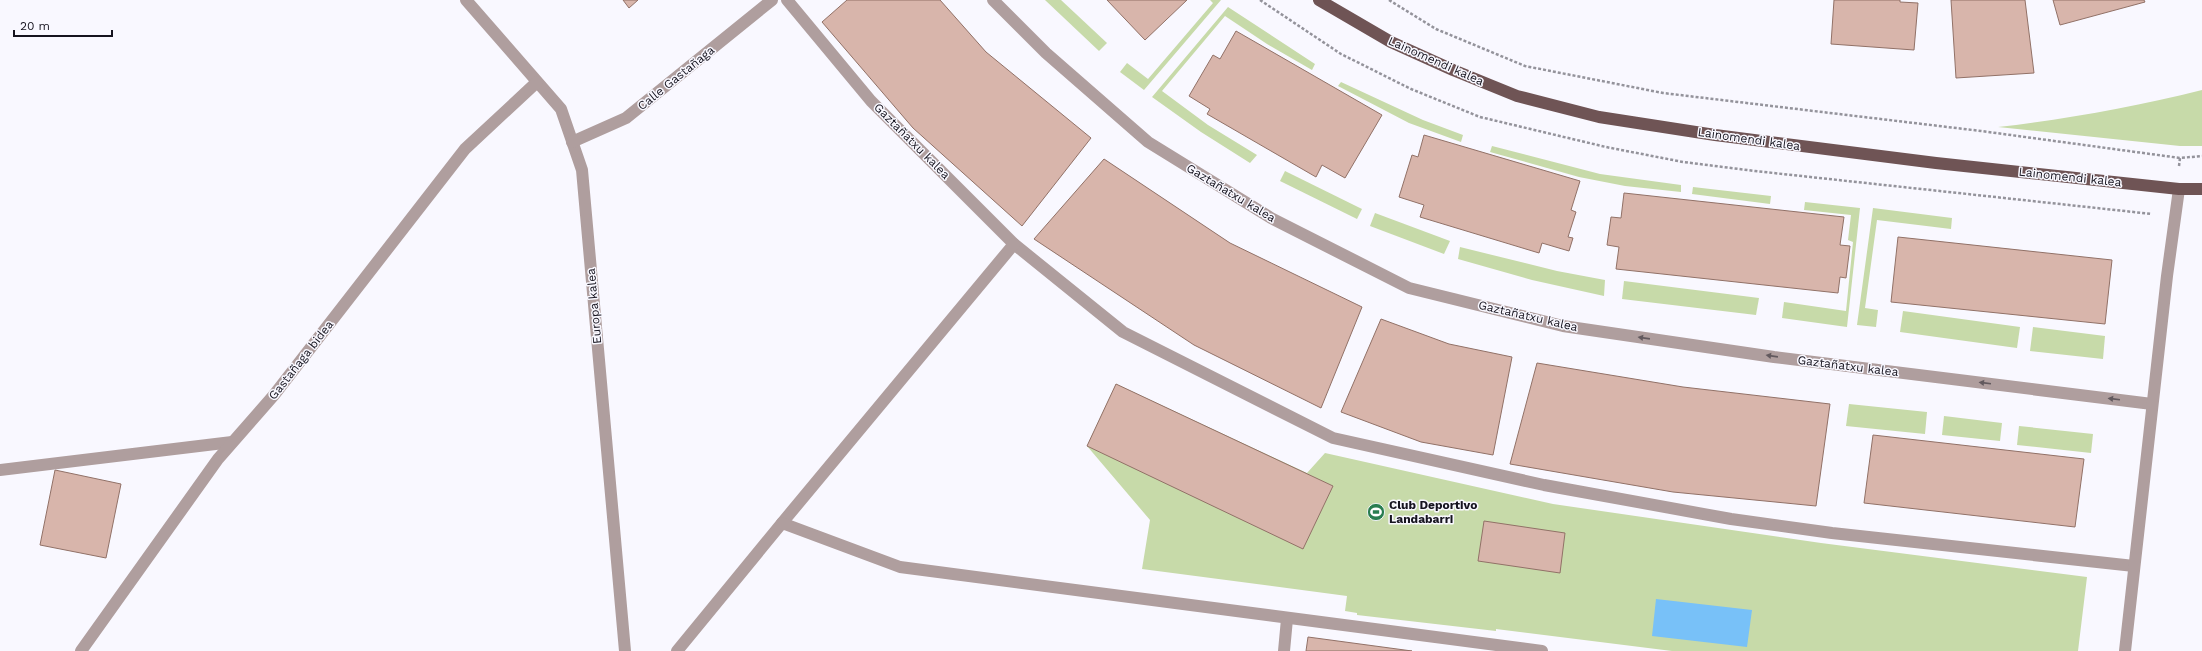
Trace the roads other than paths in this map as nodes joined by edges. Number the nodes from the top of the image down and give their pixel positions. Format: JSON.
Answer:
{"nodes":[{"id":1,"x":466,"y":0,"type":"edge"},
{"id":2,"x":772,"y":0,"type":"edge"},
{"id":3,"x":787,"y":0,"type":"edge"},
{"id":4,"x":993,"y":0,"type":"edge"},
{"id":5,"x":1319,"y":0,"type":"edge"},
{"id":6,"x":537,"y":82,"type":"junction"},
{"id":7,"x":572,"y":142,"type":"junction"},
{"id":8,"x":2179,"y":189,"type":"junction"},
{"id":9,"x":2202,"y":189,"type":"edge"},
{"id":10,"x":1014,"y":244,"type":"junction"},
{"id":11,"x":2152,"y":404,"type":"junction"},
{"id":12,"x":232,"y":442,"type":"junction"},
{"id":13,"x":0,"y":470,"type":"edge"},
{"id":14,"x":782,"y":523,"type":"junction"},
{"id":15,"x":2134,"y":566,"type":"junction"},
{"id":16,"x":1287,"y":618,"type":"junction"},
{"id":17,"x":80,"y":651,"type":"edge"},
{"id":18,"x":625,"y":651,"type":"edge"},
{"id":19,"x":678,"y":651,"type":"edge"},
{"id":20,"x":1284,"y":651,"type":"edge"},
{"id":21,"x":1542,"y":651,"type":"edge"},
{"id":22,"x":2125,"y":651,"type":"edge"}],
"edges":[{"from":1,"to":6,"type":"street","name":"Europa kalea"},
{"from":2,"to":7,"type":"street","name":"Calle Gastañaga"},
{"from":3,"to":10,"type":"street","name":"Gaztañatxu kalea"},
{"from":11,"to":4,"type":"street","name":"Gaztañatxu kalea","one_way":true},
{"from":5,"to":8,"type":"main road","name":"Lainomendi kalea"},
{"from":6,"to":7,"type":"street","name":"Europa kalea"},
{"from":6,"to":12,"type":"street","name":"Gastañaga bidea"},
{"from":7,"to":18,"type":"street","name":"Europa kalea"},
{"from":8,"to":9,"type":"main road","name":"Lainomendi kalea"},
{"from":8,"to":11,"type":"street"},
{"from":10,"to":14,"type":"street"},
{"from":10,"to":15,"type":"street","name":"Gaztañatxu kalea"},
{"from":11,"to":15,"type":"street"},
{"from":12,"to":13,"type":"street"},
{"from":12,"to":17,"type":"street","name":"Gastañaga bidea"},
{"from":14,"to":16,"type":"street"},
{"from":14,"to":19,"type":"street"},
{"from":15,"to":22,"type":"street"},
{"from":16,"to":20,"type":"street"},
{"from":16,"to":21,"type":"street"}]}
